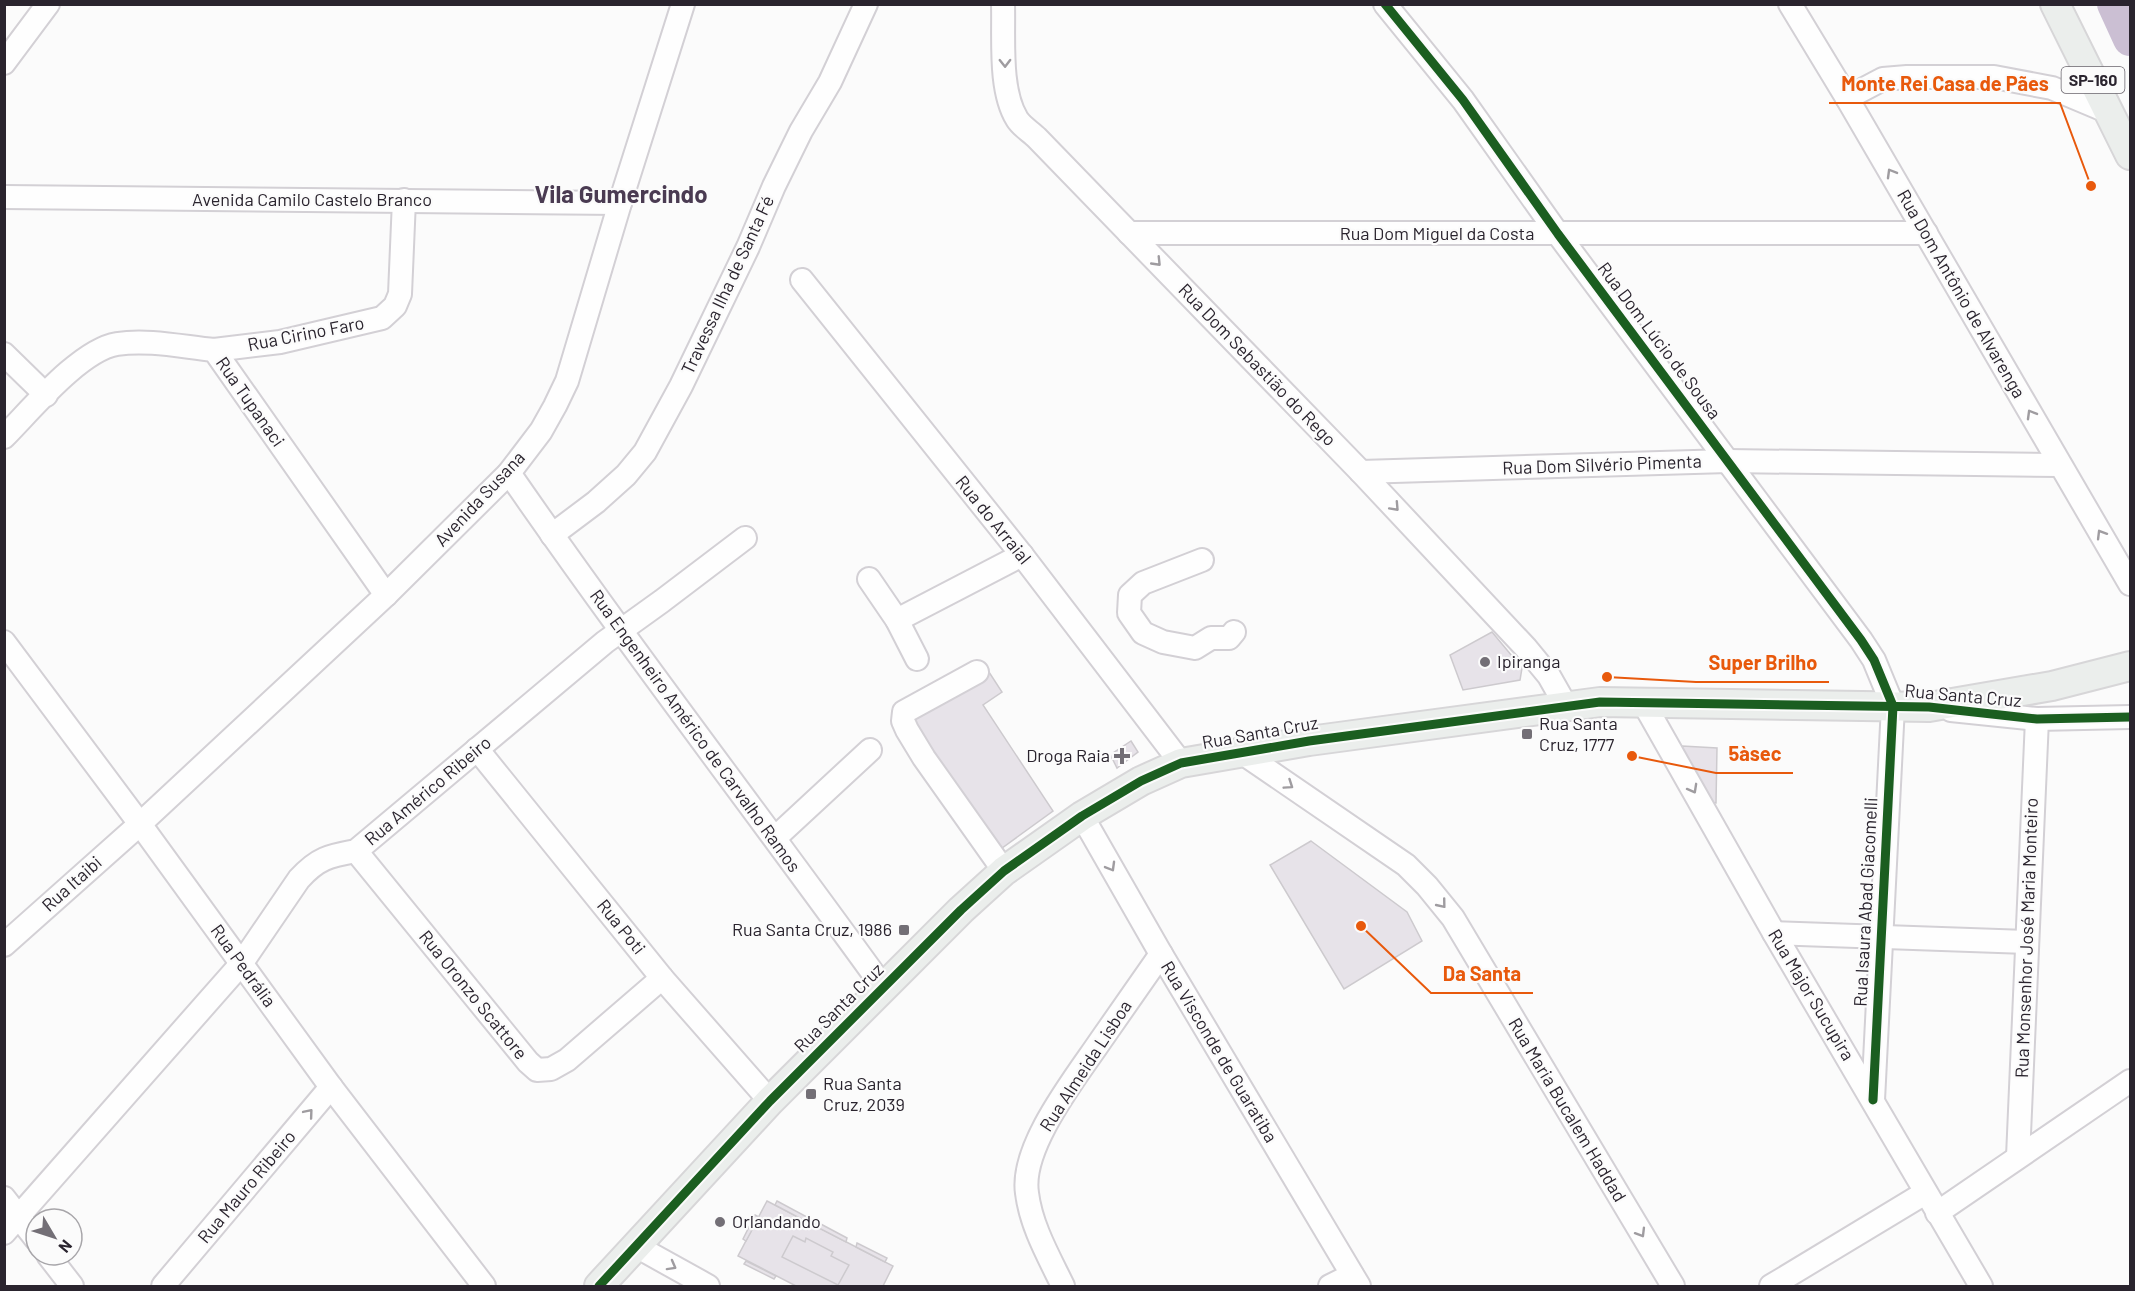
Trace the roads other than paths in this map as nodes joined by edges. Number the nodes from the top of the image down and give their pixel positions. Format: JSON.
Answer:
{"nodes":[{"id":1,"x":48,"y":4,"type":"edge"},
{"id":2,"x":683,"y":4,"type":"edge"},
{"id":3,"x":866,"y":4,"type":"edge"},
{"id":4,"x":1003,"y":4,"type":"edge"},
{"id":5,"x":1385,"y":4,"type":"edge"},
{"id":6,"x":1790,"y":4,"type":"edge"},
{"id":7,"x":2055,"y":4,"type":"edge"},
{"id":8,"x":4,"y":63,"type":"edge"},
{"id":9,"x":1847,"y":98,"type":"junction"},
{"id":10,"x":2109,"y":112,"type":"junction"},
{"id":11,"x":2130,"y":155,"type":"edge"},
{"id":12,"x":4,"y":197,"type":"edge"},
{"id":13,"x":404,"y":200,"type":"junction"},
{"id":14,"x":620,"y":203,"type":"junction"},
{"id":15,"x":1129,"y":233,"type":"junction"},
{"id":16,"x":1926,"y":233,"type":"junction"},
{"id":17,"x":1558,"y":234,"type":"junction"},
{"id":18,"x":802,"y":280,"type":"dead end"},
{"id":19,"x":214,"y":350,"type":"junction"},
{"id":20,"x":4,"y":354,"type":"edge"},
{"id":21,"x":46,"y":395,"type":"junction"},
{"id":22,"x":4,"y":437,"type":"edge"},
{"id":23,"x":1728,"y":461,"type":"junction"},
{"id":24,"x":2060,"y":465,"type":"junction"},
{"id":25,"x":1361,"y":472,"type":"junction"},
{"id":26,"x":509,"y":473,"type":"junction"},
{"id":27,"x":552,"y":535,"type":"junction"},
{"id":28,"x":745,"y":538,"type":"dead end"},
{"id":29,"x":1022,"y":555,"type":"junction"},
{"id":30,"x":1202,"y":560,"type":"dead end"},
{"id":31,"x":869,"y":579,"type":"dead end"},
{"id":32,"x":2130,"y":584,"type":"edge"},
{"id":33,"x":386,"y":595,"type":"junction"},
{"id":34,"x":897,"y":620,"type":"junction"},
{"id":35,"x":620,"y":631,"type":"junction"},
{"id":36,"x":1234,"y":632,"type":"dead end"},
{"id":37,"x":4,"y":642,"type":"edge"},
{"id":38,"x":917,"y":659,"type":"dead end"},
{"id":39,"x":2130,"y":666,"type":"edge"},
{"id":40,"x":977,"y":672,"type":"dead end"},
{"id":41,"x":1643,"y":702,"type":"junction"},
{"id":42,"x":1566,"y":706,"type":"junction"},
{"id":43,"x":1893,"y":706,"type":"junction"},
{"id":44,"x":1929,"y":707,"type":"junction"},
{"id":45,"x":2130,"y":717,"type":"edge"},
{"id":46,"x":2037,"y":719,"type":"junction"},
{"id":47,"x":477,"y":749,"type":"junction"},
{"id":48,"x":870,"y":750,"type":"dead end"},
{"id":49,"x":1241,"y":752,"type":"junction"},
{"id":50,"x":1181,"y":764,"type":"junction"},
{"id":51,"x":1082,"y":816,"type":"junction"},
{"id":52,"x":140,"y":824,"type":"junction"},
{"id":53,"x":775,"y":838,"type":"junction"},
{"id":54,"x":356,"y":852,"type":"junction"},
{"id":55,"x":1005,"y":871,"type":"junction"},
{"id":56,"x":1774,"y":933,"type":"junction"},
{"id":57,"x":1881,"y":937,"type":"junction"},
{"id":58,"x":2027,"y":942,"type":"junction"},
{"id":59,"x":4,"y":945,"type":"edge"},
{"id":60,"x":1161,"y":954,"type":"junction"},
{"id":61,"x":241,"y":964,"type":"junction"},
{"id":62,"x":662,"y":978,"type":"junction"},
{"id":63,"x":883,"y":987,"type":"junction"},
{"id":64,"x":2130,"y":1081,"type":"edge"},
{"id":65,"x":331,"y":1087,"type":"junction"},
{"id":66,"x":1873,"y":1100,"type":"junction"},
{"id":67,"x":770,"y":1101,"type":"junction"},
{"id":68,"x":2018,"y":1157,"type":"junction"},
{"id":69,"x":1925,"y":1193,"type":"junction"},
{"id":70,"x":4,"y":1198,"type":"edge"},
{"id":71,"x":1937,"y":1213,"type":"junction"},
{"id":72,"x":12,"y":1225,"type":"edge"},
{"id":73,"x":636,"y":1246,"type":"junction"},
{"id":74,"x":57,"y":1267,"type":"edge"},
{"id":75,"x":1355,"y":1281,"type":"edge"},
{"id":76,"x":72,"y":1287,"type":"edge"},
{"id":77,"x":164,"y":1287,"type":"edge"},
{"id":78,"x":484,"y":1287,"type":"edge"},
{"id":79,"x":599,"y":1287,"type":"edge"},
{"id":80,"x":708,"y":1287,"type":"edge"},
{"id":81,"x":1063,"y":1287,"type":"edge"},
{"id":82,"x":1330,"y":1287,"type":"edge"},
{"id":83,"x":1673,"y":1287,"type":"edge"},
{"id":84,"x":1771,"y":1287,"type":"edge"},
{"id":85,"x":1981,"y":1287,"type":"edge"}],
"edges":[{"from":1,"to":8,"type":"street"},
{"from":2,"to":14,"type":"street","name":"Avenida Susana"},
{"from":3,"to":27,"type":"street","name":"Travessa Ilha de Santa Fé"},
{"from":4,"to":15,"type":"street","name":"Rua Dom Sebastião do Rego","one_way":true},
{"from":5,"to":17,"type":"street","name":"Rua Dom Lúcio de Sousa"},
{"from":6,"to":9,"type":"street","name":"Rua Dom Antônio de Alvarenga"},
{"from":7,"to":10,"type":"main road","number":"SP-160"},
{"from":9,"to":10,"type":"street"},
{"from":16,"to":9,"type":"street","name":"Rua Dom Antônio de Alvarenga","one_way":true},
{"from":10,"to":11,"type":"main road","number":"SP-160"},
{"from":12,"to":13,"type":"street","name":"Avenida Camilo Castelo Branco"},
{"from":13,"to":14,"type":"street","name":"Avenida Camilo Castelo Branco"},
{"from":13,"to":19,"type":"street","name":"Rua Cirino Faro"},
{"from":14,"to":26,"type":"street","name":"Avenida Susana"},
{"from":15,"to":17,"type":"street","name":"Rua Dom Miguel da Costa"},
{"from":15,"to":25,"type":"street","name":"Rua Dom Sebastião do Rego","one_way":true},
{"from":16,"to":17,"type":"street","name":"Rua Dom Miguel da Costa"},
{"from":24,"to":16,"type":"street","name":"Rua Dom Antônio de Alvarenga","one_way":true},
{"from":17,"to":23,"type":"street","name":"Rua Dom Lúcio de Sousa"},
{"from":18,"to":29,"type":"street","name":"Rua do Arraial"},
{"from":19,"to":21,"type":"street","name":"Rua Tupanaci"},
{"from":19,"to":33,"type":"street","name":"Rua Tupanaci"},
{"from":20,"to":21,"type":"street"},
{"from":21,"to":22,"type":"street","name":"Rua Tupanaci"},
{"from":23,"to":24,"type":"street","name":"Rua Dom Silvério Pimenta"},
{"from":23,"to":25,"type":"street","name":"Rua Dom Silvério Pimenta"},
{"from":23,"to":43,"type":"street","name":"Rua Dom Lúcio de Sousa"},
{"from":32,"to":24,"type":"street","name":"Rua Dom Antônio de Alvarenga","one_way":true},
{"from":25,"to":42,"type":"street","name":"Rua Dom Sebastião do Rego","one_way":true},
{"from":26,"to":27,"type":"street","name":"Rua Engenheiro Américo de Carvalho Ramos"},
{"from":26,"to":33,"type":"street","name":"Avenida Susana"},
{"from":27,"to":35,"type":"street","name":"Rua Engenheiro Américo de Carvalho Ramos"},
{"from":28,"to":35,"type":"street","name":"Rua Américo Ribeiro"},
{"from":29,"to":34,"type":"street"},
{"from":29,"to":50,"type":"street","name":"Rua do Arraial"},
{"from":30,"to":36,"type":"street"},
{"from":31,"to":34,"type":"street"},
{"from":33,"to":52,"type":"street","name":"Avenida Susana"},
{"from":34,"to":38,"type":"street"},
{"from":35,"to":47,"type":"street","name":"Rua Américo Ribeiro"},
{"from":35,"to":53,"type":"street","name":"Rua Engenheiro Américo de Carvalho Ramos"},
{"from":37,"to":52,"type":"street","name":"Rua Pedrália"},
{"from":39,"to":44,"type":"main road","name":"Rua Santa Cruz"},
{"from":40,"to":55,"type":"street"},
{"from":41,"to":42,"type":"main road","name":"Rua Santa Cruz"},
{"from":41,"to":43,"type":"main road","name":"Rua Santa Cruz"},
{"from":41,"to":56,"type":"street","name":"Rua Major Sucupira","one_way":true},
{"from":42,"to":49,"type":"main road","name":"Rua Santa Cruz"},
{"from":43,"to":44,"type":"main road","name":"Rua Santa Cruz"},
{"from":43,"to":57,"type":"street","name":"Rua Isaura Abad Giacomelli"},
{"from":44,"to":46,"type":"street","name":"Rua Santa Cruz"},
{"from":45,"to":46,"type":"street","name":"Rua Santa Cruz"},
{"from":46,"to":58,"type":"street","name":"Rua Monsenhor José Maria Monteiro"},
{"from":47,"to":54,"type":"street","name":"Rua Américo Ribeiro"},
{"from":47,"to":62,"type":"street","name":"Rua Poti"},
{"from":48,"to":53,"type":"street"},
{"from":49,"to":50,"type":"main road","name":"Rua Santa Cruz"},
{"from":49,"to":83,"type":"street","name":"Rua Maria Bucalem Haddad","one_way":true},
{"from":50,"to":51,"type":"main road","name":"Rua Santa Cruz"},
{"from":51,"to":55,"type":"main road","name":"Rua Santa Cruz"},
{"from":51,"to":60,"type":"street","name":"Rua Visconde de Guaratiba","one_way":true},
{"from":52,"to":59,"type":"street","name":"Rua Itaibi"},
{"from":52,"to":61,"type":"street","name":"Rua Pedrália"},
{"from":53,"to":63,"type":"street","name":"Rua Engenheiro Américo de Carvalho Ramos"},
{"from":54,"to":61,"type":"street","name":"Rua Américo Ribeiro"},
{"from":54,"to":62,"type":"street","name":"Rua Oronzo Scattore"},
{"from":55,"to":63,"type":"main road","name":"Rua Santa Cruz"},
{"from":56,"to":57,"type":"street"},
{"from":56,"to":66,"type":"street","name":"Rua Major Sucupira"},
{"from":57,"to":58,"type":"street"},
{"from":57,"to":66,"type":"street","name":"Rua Isaura Abad Giacomelli"},
{"from":58,"to":68,"type":"street","name":"Rua Monsenhor José Maria Monteiro"},
{"from":60,"to":75,"type":"street","name":"Rua Visconde de Guaratiba"},
{"from":60,"to":81,"type":"street","name":"Rua Almeida Lisboa"},
{"from":61,"to":65,"type":"street","name":"Rua Pedrália"},
{"from":61,"to":72,"type":"street","name":"Rua Américo Ribeiro"},
{"from":62,"to":67,"type":"street","name":"Rua Poti"},
{"from":63,"to":67,"type":"main road","name":"Rua Santa Cruz"},
{"from":64,"to":68,"type":"street"},
{"from":77,"to":65,"type":"street","name":"Rua Mauro Ribeiro","one_way":true},
{"from":65,"to":78,"type":"street","name":"Rua Pedrália"},
{"from":66,"to":69,"type":"street","name":"Rua Major Sucupira"},
{"from":67,"to":73,"type":"main road","name":"Rua Santa Cruz"},
{"from":68,"to":71,"type":"street"},
{"from":69,"to":71,"type":"street","name":"Rua Major Sucupira"},
{"from":69,"to":84,"type":"street"},
{"from":70,"to":72,"type":"street"},
{"from":71,"to":85,"type":"street","name":"Rua Major Sucupira"},
{"from":73,"to":79,"type":"main road","name":"Rua Santa Cruz"},
{"from":73,"to":80,"type":"street","one_way":true},
{"from":74,"to":76,"type":"street"},
{"from":75,"to":82,"type":"street"}]}
